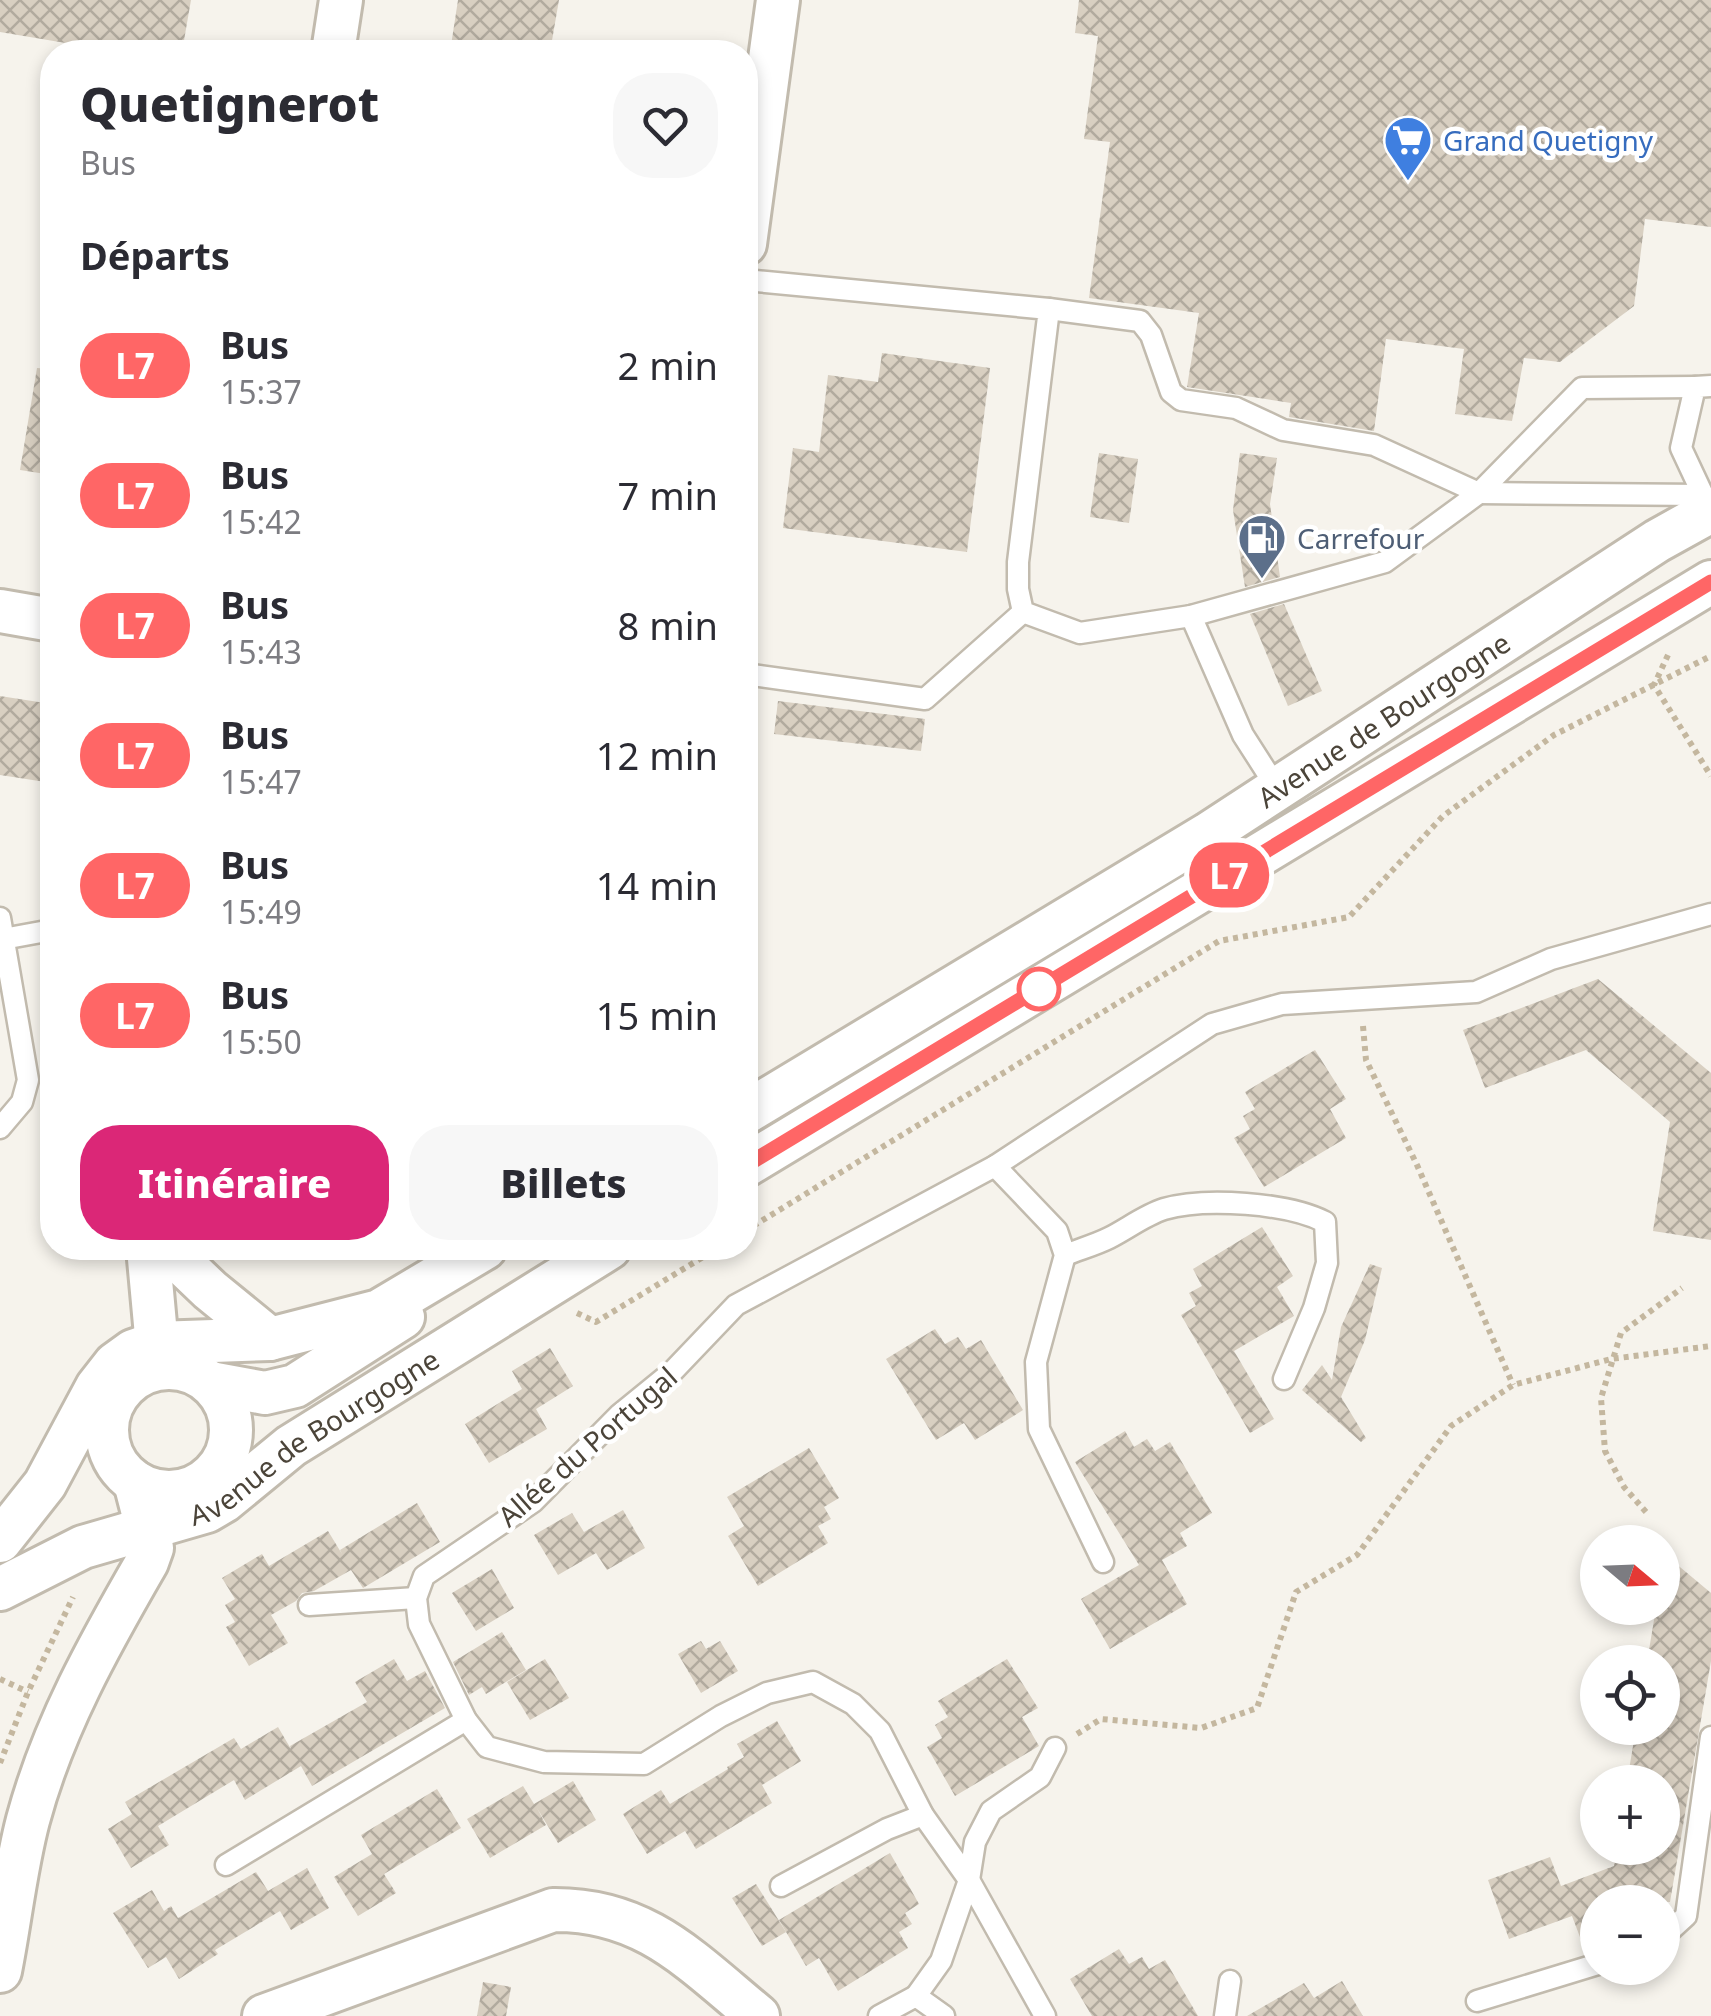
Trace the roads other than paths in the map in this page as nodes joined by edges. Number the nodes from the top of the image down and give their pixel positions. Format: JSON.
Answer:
{"nodes":[{"id":1,"x":341,"y":0,"type":"edge"},
{"id":2,"x":778,"y":0,"type":"edge"},
{"id":3,"x":335,"y":40,"type":"edge"},
{"id":4,"x":758,"y":148,"type":"edge"},
{"id":5,"x":758,"y":281,"type":"edge"},
{"id":6,"x":1049,"y":309,"type":"junction"},
{"id":7,"x":1703,"y":387,"type":"edge"},
{"id":8,"x":1478,"y":493,"type":"junction"},
{"id":9,"x":1709,"y":501,"type":"edge"},
{"id":10,"x":1711,"y":560,"type":"edge"},
{"id":11,"x":1711,"y":582,"type":"edge"},
{"id":12,"x":0,"y":612,"type":"edge"},
{"id":13,"x":1024,"y":612,"type":"junction"},
{"id":14,"x":1191,"y":616,"type":"junction"},
{"id":15,"x":40,"y":618,"type":"edge"},
{"id":16,"x":758,"y":676,"type":"edge"},
{"id":17,"x":1268,"y":774,"type":"junction"},
{"id":18,"x":1711,"y":914,"type":"edge"},
{"id":19,"x":2,"y":928,"type":"edge"},
{"id":20,"x":40,"y":930,"type":"edge"},
{"id":21,"x":758,"y":1083,"type":"edge"},
{"id":22,"x":758,"y":1105,"type":"edge"},
{"id":23,"x":0,"y":1128,"type":"edge"},
{"id":24,"x":758,"y":1134,"type":"edge"},
{"id":25,"x":758,"y":1158,"type":"edge"},
{"id":26,"x":995,"y":1166,"type":"junction"},
{"id":27,"x":1065,"y":1255,"type":"junction"},
{"id":28,"x":149,"y":1260,"type":"edge"},
{"id":29,"x":179,"y":1260,"type":"edge"},
{"id":30,"x":465,"y":1260,"type":"edge"},
{"id":31,"x":499,"y":1260,"type":"edge"},
{"id":32,"x":552,"y":1260,"type":"edge"},
{"id":33,"x":590,"y":1260,"type":"edge"},
{"id":34,"x":270,"y":1339,"type":"junction"},
{"id":35,"x":158,"y":1356,"type":"junction"},
{"id":36,"x":1284,"y":1378,"type":"dead end"},
{"id":37,"x":210,"y":1383,"type":"junction"},
{"id":38,"x":208,"y":1478,"type":"junction"},
{"id":39,"x":135,"y":1482,"type":"junction"},
{"id":40,"x":158,"y":1531,"type":"junction"},
{"id":41,"x":0,"y":1541,"type":"edge"},
{"id":42,"x":1103,"y":1562,"type":"dead end"},
{"id":43,"x":0,"y":1588,"type":"edge"},
{"id":44,"x":416,"y":1598,"type":"junction"},
{"id":45,"x":308,"y":1605,"type":"dead end"},
{"id":46,"x":466,"y":1720,"type":"junction"},
{"id":47,"x":1711,"y":1737,"type":"edge"},
{"id":48,"x":1055,"y":1748,"type":"road end"},
{"id":49,"x":922,"y":1815,"type":"junction"},
{"id":50,"x":226,"y":1864,"type":"dead end"},
{"id":51,"x":970,"y":1880,"type":"junction"},
{"id":52,"x":781,"y":1886,"type":"dead end"},
{"id":53,"x":1680,"y":1922,"type":"edge"},
{"id":54,"x":1580,"y":1969,"type":"edge"},
{"id":55,"x":0,"y":1971,"type":"edge"},
{"id":56,"x":1230,"y":1981,"type":"dead end"},
{"id":57,"x":916,"y":1996,"type":"junction"},
{"id":58,"x":1476,"y":2001,"type":"dead end"},
{"id":59,"x":264,"y":2016,"type":"edge"},
{"id":60,"x":758,"y":2016,"type":"edge"},
{"id":61,"x":879,"y":2016,"type":"edge"},
{"id":62,"x":944,"y":2016,"type":"edge"},
{"id":63,"x":1045,"y":2016,"type":"edge"},
{"id":64,"x":1224,"y":2016,"type":"edge"}],
"edges":[{"from":1,"to":3,"type":"street"},
{"from":2,"to":4,"type":"street"},
{"from":5,"to":6,"type":"lane"},
{"from":6,"to":8,"type":"lane"},
{"from":6,"to":13,"type":"lane"},
{"from":7,"to":8,"type":"lane"},
{"from":7,"to":9,"type":"lane"},
{"from":8,"to":9,"type":"lane"},
{"from":8,"to":14,"type":"lane"},
{"from":9,"to":17,"type":"street","name":"Avenue de Bourgogne"},
{"from":9,"to":22,"type":"street","name":"Avenue de Bourgogne"},
{"from":10,"to":24,"type":"street","name":"Avenue de Bourgogne"},
{"from":11,"to":25,"type":"street","name":"Avenue de Bourgogne"},
{"from":12,"to":15,"type":"street"},
{"from":13,"to":14,"type":"lane"},
{"from":13,"to":16,"type":"lane"},
{"from":14,"to":17,"type":"lane"},
{"from":17,"to":21,"type":"street","name":"Avenue de Bourgogne"},
{"from":18,"to":26,"type":"lane","name":"Allée du Portugal"},
{"from":19,"to":20,"type":"lane"},
{"from":19,"to":23,"type":"lane"},
{"from":26,"to":27,"type":"lane"},
{"from":26,"to":44,"type":"lane","name":"Allée du Portugal"},
{"from":27,"to":36,"type":"lane"},
{"from":27,"to":42,"type":"lane"},
{"from":28,"to":35,"type":"street"},
{"from":29,"to":34,"type":"street"},
{"from":30,"to":34,"type":"street"},
{"from":31,"to":37,"type":"street","name":"Avenue de Bourgogne"},
{"from":32,"to":38,"type":"street","name":"Avenue de Bourgogne"},
{"from":33,"to":40,"type":"street","name":"Avenue de Bourgogne"},
{"from":34,"to":35,"type":"street"},
{"from":35,"to":37,"type":"street"},
{"from":35,"to":39,"type":"street"},
{"from":35,"to":41,"type":"street"},
{"from":37,"to":38,"type":"street"},
{"from":38,"to":39,"type":"street"},
{"from":38,"to":40,"type":"street"},
{"from":39,"to":40,"type":"street"},
{"from":40,"to":43,"type":"street","name":"Avenue de Bourgogne"},
{"from":40,"to":55,"type":"street"},
{"from":44,"to":45,"type":"lane"},
{"from":44,"to":46,"type":"lane"},
{"from":46,"to":49,"type":"lane"},
{"from":46,"to":50,"type":"lane"},
{"from":47,"to":53,"type":"lane"},
{"from":48,"to":51,"type":"lane"},
{"from":49,"to":51,"type":"lane"},
{"from":49,"to":52,"type":"lane"},
{"from":51,"to":57,"type":"lane"},
{"from":51,"to":63,"type":"lane"},
{"from":54,"to":58,"type":"lane"},
{"from":56,"to":64,"type":"lane"},
{"from":57,"to":61,"type":"lane"},
{"from":57,"to":62,"type":"lane"},
{"from":59,"to":60,"type":"street"}]}
